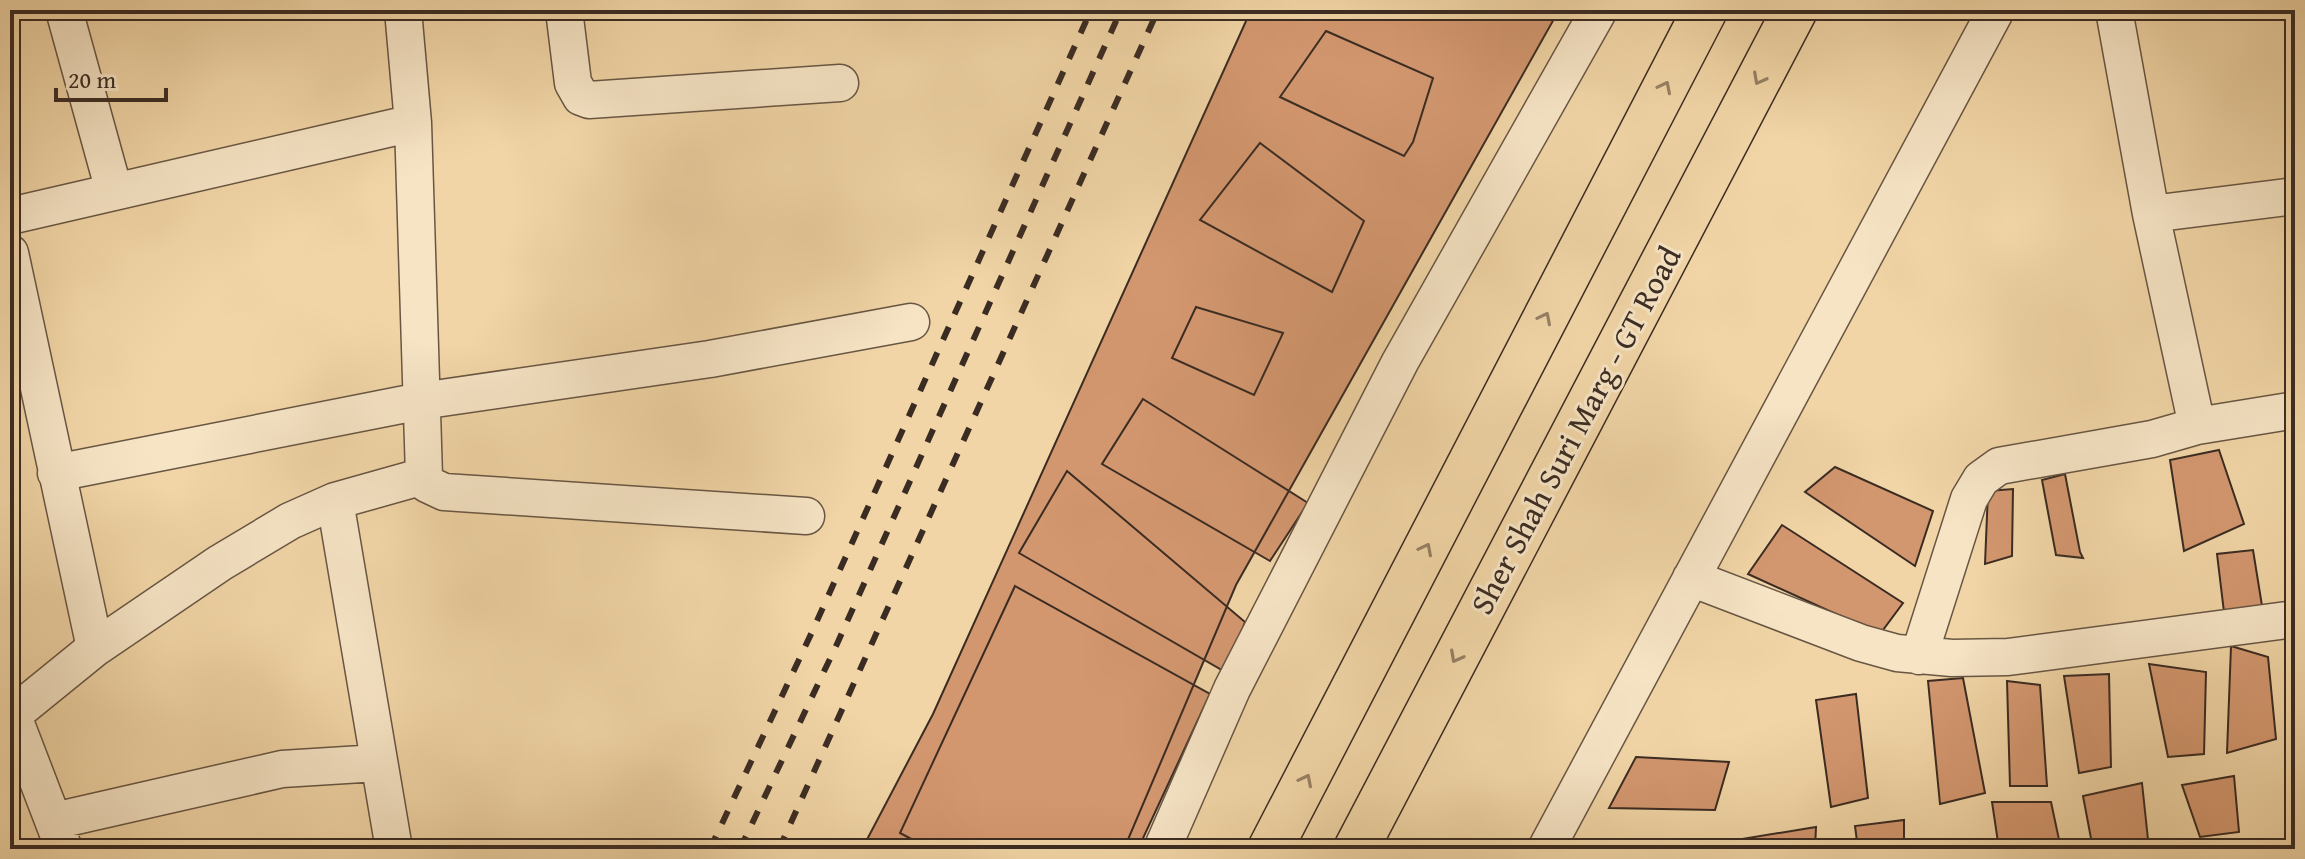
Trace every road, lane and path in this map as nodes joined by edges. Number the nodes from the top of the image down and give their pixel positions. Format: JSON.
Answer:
{"nodes":[{"id":1,"x":64,"y":10,"type":"edge"},
{"id":2,"x":403,"y":10,"type":"edge"},
{"id":3,"x":564,"y":10,"type":"edge"},
{"id":4,"x":1599,"y":10,"type":"edge"},
{"id":5,"x":1705,"y":10,"type":"edge"},
{"id":6,"x":1795,"y":10,"type":"edge"},
{"id":7,"x":1996,"y":10,"type":"edge"},
{"id":8,"x":2114,"y":10,"type":"edge"},
{"id":9,"x":840,"y":83,"type":"dead end"},
{"id":10,"x":413,"y":123,"type":"junction"},
{"id":11,"x":114,"y":191,"type":"junction"},
{"id":12,"x":2295,"y":196,"type":"edge"},
{"id":13,"x":2151,"y":214,"type":"junction"},
{"id":14,"x":10,"y":216,"type":"edge"},
{"id":15,"x":10,"y":253,"type":"edge"},
{"id":16,"x":911,"y":322,"type":"dead end"},
{"id":17,"x":421,"y":401,"type":"junction"},
{"id":18,"x":2295,"y":410,"type":"edge"},
{"id":19,"x":2197,"y":426,"type":"junction"},
{"id":20,"x":56,"y":473,"type":"junction"},
{"id":21,"x":424,"y":476,"type":"junction"},
{"id":22,"x":335,"y":501,"type":"junction"},
{"id":23,"x":806,"y":516,"type":"dead end"},
{"id":24,"x":1691,"y":578,"type":"junction"},
{"id":25,"x":2295,"y":619,"type":"edge"},
{"id":26,"x":95,"y":648,"type":"junction"},
{"id":27,"x":1919,"y":656,"type":"junction"},
{"id":28,"x":12,"y":716,"type":"edge"},
{"id":29,"x":378,"y":763,"type":"junction"},
{"id":30,"x":59,"y":835,"type":"edge"},
{"id":31,"x":394,"y":849,"type":"edge"},
{"id":32,"x":1162,"y":849,"type":"edge"},
{"id":33,"x":1270,"y":849,"type":"edge"},
{"id":34,"x":1356,"y":849,"type":"edge"},
{"id":35,"x":1546,"y":849,"type":"edge"}],
"edges":[{"from":1,"to":11,"type":"street"},
{"from":2,"to":10,"type":"street"},
{"from":3,"to":9,"type":"street"},
{"from":4,"to":32,"type":"street"},
{"from":33,"to":5,"type":"main road","one_way":true},
{"from":6,"to":34,"type":"main road","name":"Sher Shah Suri Marg - GT Road","one_way":true},
{"from":7,"to":24,"type":"street"},
{"from":8,"to":13,"type":"street"},
{"from":10,"to":11,"type":"street"},
{"from":10,"to":17,"type":"street"},
{"from":11,"to":14,"type":"street"},
{"from":12,"to":13,"type":"street"},
{"from":13,"to":19,"type":"street"},
{"from":15,"to":20,"type":"street"},
{"from":16,"to":17,"type":"street"},
{"from":17,"to":20,"type":"street"},
{"from":17,"to":21,"type":"street"},
{"from":18,"to":19,"type":"street"},
{"from":19,"to":27,"type":"street"},
{"from":20,"to":26,"type":"street"},
{"from":21,"to":22,"type":"street"},
{"from":21,"to":23,"type":"street"},
{"from":22,"to":26,"type":"street"},
{"from":22,"to":29,"type":"street"},
{"from":24,"to":27,"type":"street"},
{"from":24,"to":35,"type":"street"},
{"from":25,"to":27,"type":"street"},
{"from":26,"to":28,"type":"street"},
{"from":28,"to":30,"type":"street"},
{"from":29,"to":30,"type":"street"},
{"from":29,"to":31,"type":"street"}]}
